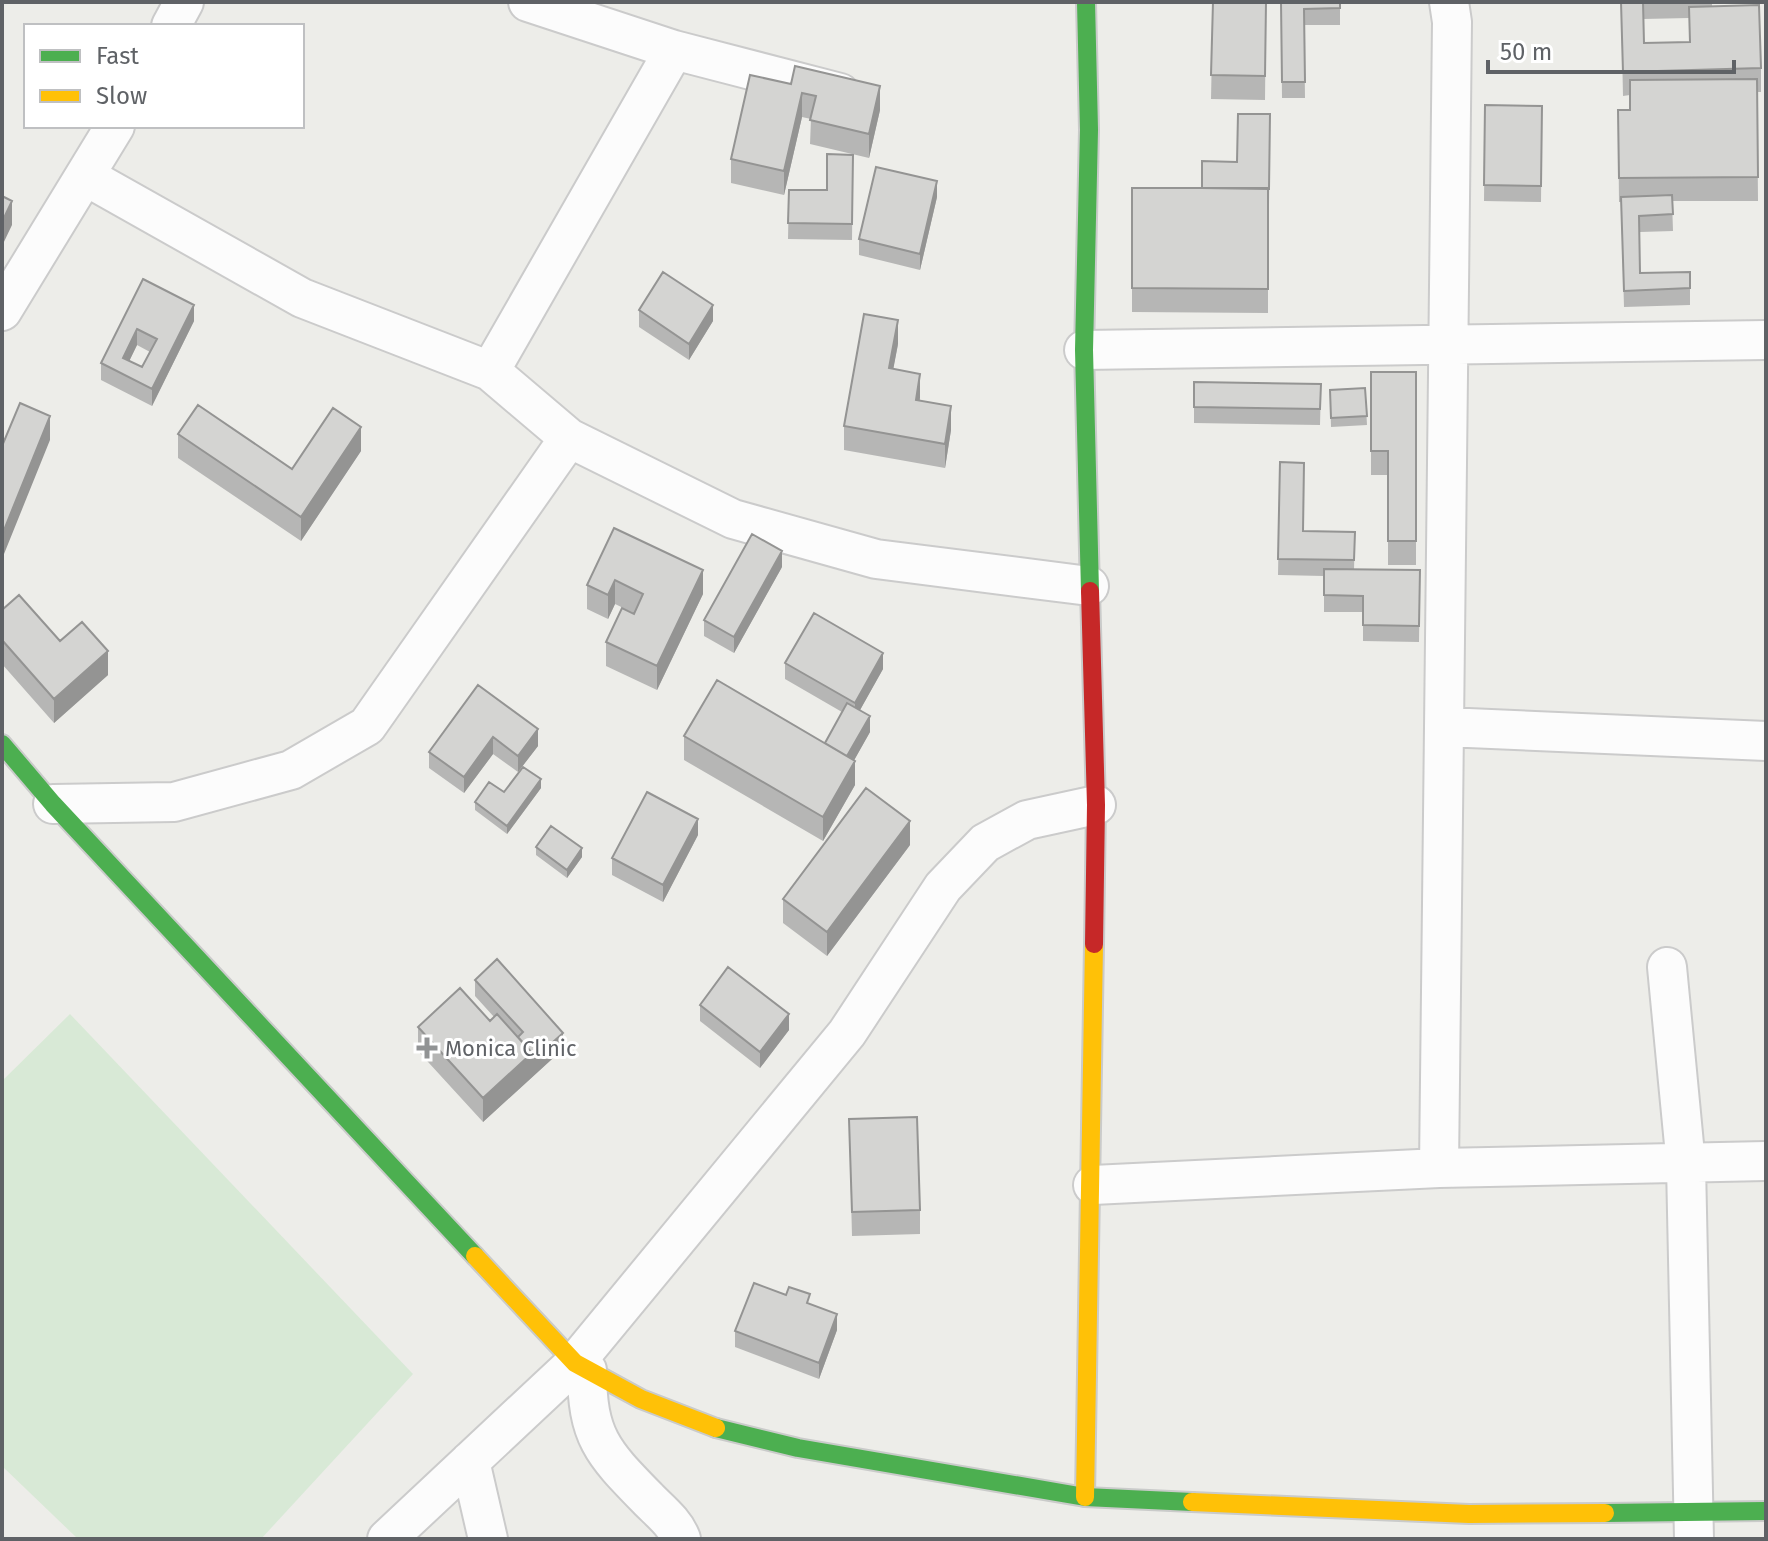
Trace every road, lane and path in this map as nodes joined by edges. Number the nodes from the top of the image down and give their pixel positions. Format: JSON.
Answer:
{"nodes":[{"id":1,"x":184,"y":2,"type":"edge"},
{"id":2,"x":528,"y":2,"type":"edge"},
{"id":3,"x":1086,"y":2,"type":"edge"},
{"id":4,"x":1449,"y":2,"type":"edge"},
{"id":5,"x":172,"y":24,"type":"edge"},
{"id":6,"x":674,"y":50,"type":"junction"},
{"id":7,"x":859,"y":98,"type":"edge"},
{"id":8,"x":114,"y":128,"type":"edge"},
{"id":9,"x":87,"y":177,"type":"junction"},
{"id":10,"x":2,"y":311,"type":"edge"},
{"id":11,"x":1766,"y":340,"type":"edge"},
{"id":12,"x":1448,"y":347,"type":"junction"},
{"id":13,"x":1084,"y":350,"type":"junction"},
{"id":14,"x":490,"y":371,"type":"junction"},
{"id":15,"x":569,"y":438,"type":"junction"},
{"id":16,"x":1089,"y":586,"type":"junction"},
{"id":17,"x":1445,"y":727,"type":"junction"},
{"id":18,"x":1766,"y":741,"type":"edge"},
{"id":19,"x":2,"y":744,"type":"edge"},
{"id":20,"x":53,"y":804,"type":"junction"},
{"id":21,"x":1096,"y":805,"type":"junction"},
{"id":22,"x":1667,"y":967,"type":"dead end"},
{"id":23,"x":1766,"y":1161,"type":"edge"},
{"id":24,"x":1686,"y":1165,"type":"junction"},
{"id":25,"x":1439,"y":1168,"type":"junction"},
{"id":26,"x":1093,"y":1185,"type":"junction"},
{"id":27,"x":581,"y":1366,"type":"junction"},
{"id":28,"x":470,"y":1461,"type":"junction"},
{"id":29,"x":1085,"y":1497,"type":"junction"},
{"id":30,"x":1766,"y":1511,"type":"edge"},
{"id":31,"x":1694,"y":1525,"type":"edge"},
{"id":32,"x":1468,"y":1526,"type":"edge"},
{"id":33,"x":387,"y":1539,"type":"edge"},
{"id":34,"x":488,"y":1539,"type":"edge"},
{"id":35,"x":681,"y":1539,"type":"edge"}],
"edges":[{"from":1,"to":5,"type":"street"},
{"from":2,"to":6,"type":"street"},
{"from":3,"to":13,"type":"street"},
{"from":4,"to":12,"type":"street"},
{"from":6,"to":7,"type":"street"},
{"from":6,"to":14,"type":"street"},
{"from":8,"to":9,"type":"street"},
{"from":9,"to":10,"type":"street"},
{"from":9,"to":14,"type":"street"},
{"from":11,"to":12,"type":"street"},
{"from":12,"to":13,"type":"street"},
{"from":12,"to":17,"type":"street"},
{"from":13,"to":16,"type":"street"},
{"from":14,"to":15,"type":"street"},
{"from":15,"to":16,"type":"street"},
{"from":15,"to":20,"type":"street"},
{"from":16,"to":21,"type":"street"},
{"from":17,"to":18,"type":"street"},
{"from":17,"to":25,"type":"street"},
{"from":19,"to":20,"type":"street"},
{"from":20,"to":27,"type":"street"},
{"from":21,"to":26,"type":"street"},
{"from":21,"to":27,"type":"street"},
{"from":22,"to":24,"type":"street"},
{"from":23,"to":24,"type":"street"},
{"from":24,"to":25,"type":"street"},
{"from":24,"to":31,"type":"street"},
{"from":25,"to":26,"type":"street"},
{"from":26,"to":29,"type":"street"},
{"from":27,"to":28,"type":"street"},
{"from":27,"to":29,"type":"street"},
{"from":27,"to":35,"type":"street"},
{"from":28,"to":33,"type":"street"},
{"from":28,"to":34,"type":"street"},
{"from":29,"to":32,"type":"street"},
{"from":30,"to":31,"type":"street"},
{"from":31,"to":32,"type":"street"}]}
